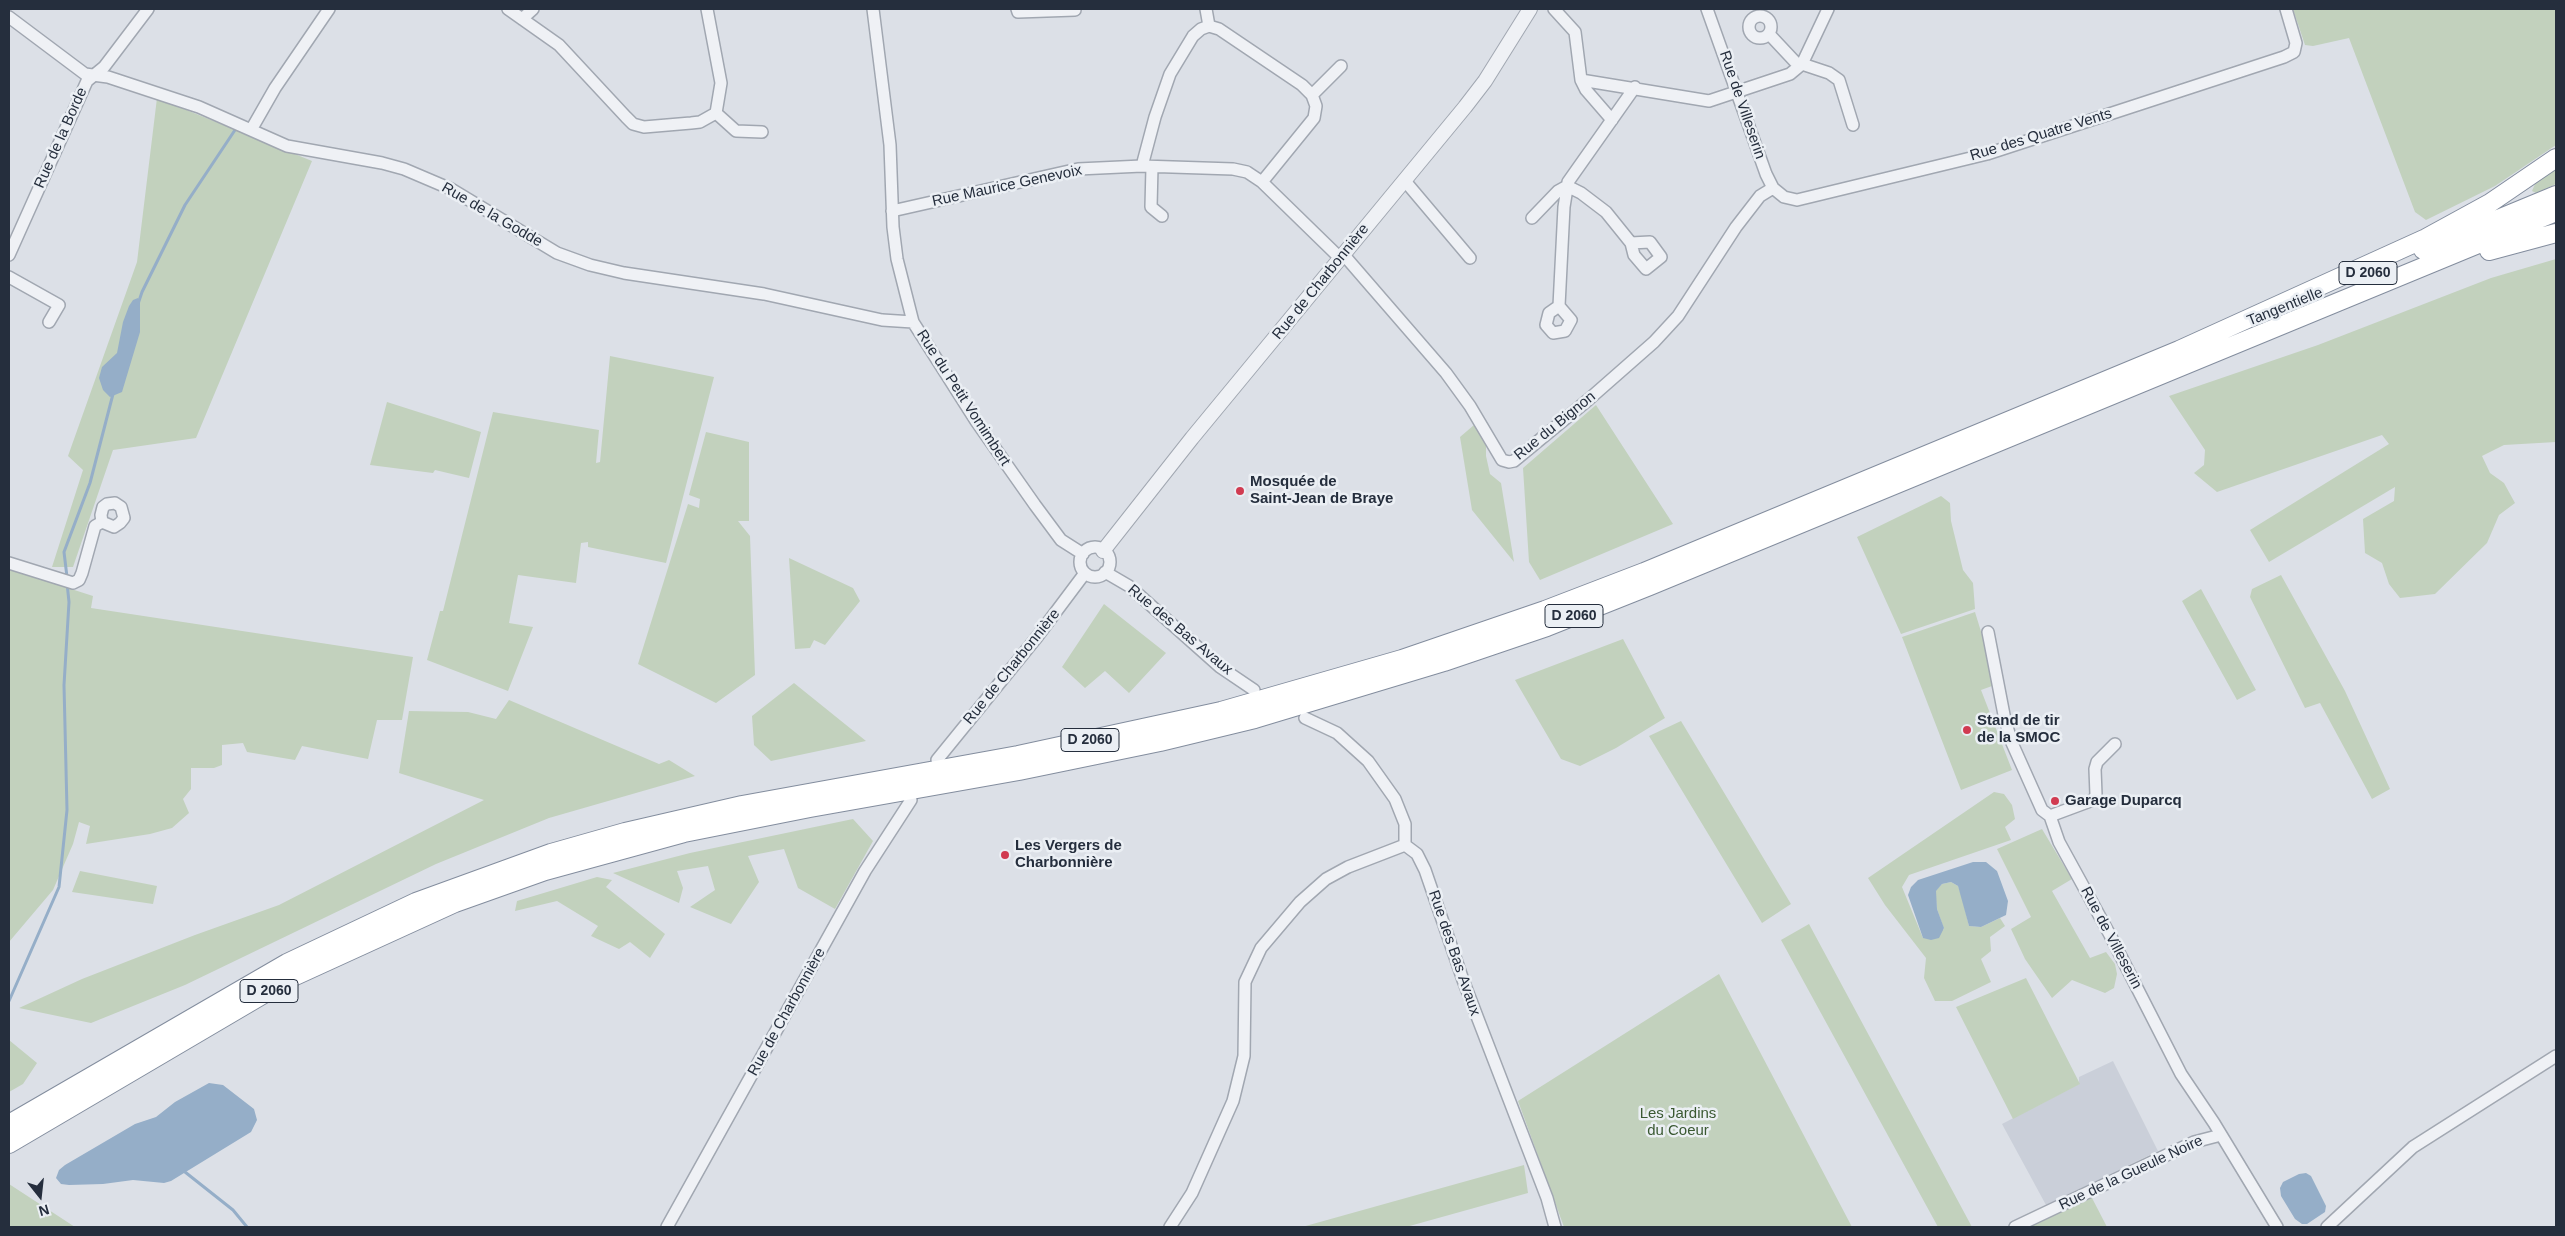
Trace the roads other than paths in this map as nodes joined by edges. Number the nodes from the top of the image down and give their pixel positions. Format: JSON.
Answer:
{"nodes":[{"id":1,"x":148,"y":9,"type":"edge"},
{"id":2,"x":329,"y":9,"type":"edge"},
{"id":3,"x":508,"y":9,"type":"edge"},
{"id":4,"x":533,"y":9,"type":"edge"},
{"id":5,"x":707,"y":9,"type":"edge"},
{"id":6,"x":873,"y":9,"type":"edge"},
{"id":7,"x":1017,"y":9,"type":"edge"},
{"id":8,"x":1206,"y":9,"type":"edge"},
{"id":9,"x":1530,"y":9,"type":"edge"},
{"id":10,"x":1554,"y":9,"type":"edge"},
{"id":11,"x":1707,"y":9,"type":"edge"},
{"id":12,"x":1828,"y":9,"type":"edge"},
{"id":13,"x":2286,"y":9,"type":"edge"},
{"id":14,"x":1075,"y":10,"type":"edge"},
{"id":15,"x":9,"y":16,"type":"edge"},
{"id":16,"x":522,"y":19,"type":"junction"},
{"id":17,"x":1210,"y":26,"type":"junction"},
{"id":18,"x":1769,"y":34,"type":"dead end"},
{"id":19,"x":1801,"y":65,"type":"junction"},
{"id":20,"x":1340,"y":66,"type":"dead end"},
{"id":21,"x":97,"y":74,"type":"junction"},
{"id":22,"x":1582,"y":80,"type":"junction"},
{"id":23,"x":1635,"y":87,"type":"junction"},
{"id":24,"x":1737,"y":92,"type":"junction"},
{"id":25,"x":1312,"y":95,"type":"junction"},
{"id":26,"x":716,"y":113,"type":"junction"},
{"id":27,"x":1612,"y":120,"type":"junction"},
{"id":28,"x":1853,"y":125,"type":"dead end"},
{"id":29,"x":251,"y":130,"type":"junction"},
{"id":30,"x":762,"y":132,"type":"dead end"},
{"id":31,"x":2556,"y":158,"type":"edge"},
{"id":32,"x":1147,"y":167,"type":"junction"},
{"id":33,"x":1262,"y":182,"type":"junction"},
{"id":34,"x":1405,"y":182,"type":"junction"},
{"id":35,"x":1567,"y":186,"type":"junction"},
{"id":36,"x":1773,"y":188,"type":"junction"},
{"id":37,"x":2556,"y":195,"type":"edge"},
{"id":38,"x":892,"y":211,"type":"junction"},
{"id":39,"x":2556,"y":212,"type":"edge"},
{"id":40,"x":1162,"y":216,"type":"dead end"},
{"id":41,"x":1532,"y":218,"type":"dead end"},
{"id":42,"x":2556,"y":233,"type":"edge"},
{"id":43,"x":1631,"y":243,"type":"dead end"},
{"id":44,"x":9,"y":255,"type":"edge"},
{"id":45,"x":1342,"y":256,"type":"junction"},
{"id":46,"x":1470,"y":258,"type":"dead end"},
{"id":47,"x":9,"y":277,"type":"edge"},
{"id":48,"x":1559,"y":306,"type":"dead end"},
{"id":49,"x":2319,"y":311,"type":"junction"},
{"id":50,"x":49,"y":322,"type":"dead end"},
{"id":51,"x":913,"y":322,"type":"junction"},
{"id":52,"x":2179,"y":350,"type":"junction"},
{"id":53,"x":102,"y":522,"type":"dead end"},
{"id":54,"x":1104,"y":550,"type":"junction"},
{"id":55,"x":1083,"y":554,"type":"junction"},
{"id":56,"x":9,"y":563,"type":"edge"},
{"id":57,"x":1105,"y":572,"type":"junction"},
{"id":58,"x":1085,"y":573,"type":"junction"},
{"id":59,"x":1988,"y":632,"type":"dead end"},
{"id":60,"x":1254,"y":690,"type":"dead end"},
{"id":61,"x":1305,"y":718,"type":"dead end"},
{"id":62,"x":2115,"y":744,"type":"dead end"},
{"id":63,"x":937,"y":760,"type":"dead end"},
{"id":64,"x":911,"y":800,"type":"dead end"},
{"id":65,"x":2050,"y":816,"type":"junction"},
{"id":66,"x":1405,"y":845,"type":"junction"},
{"id":67,"x":2556,"y":1056,"type":"edge"},
{"id":68,"x":9,"y":1124,"type":"edge"},
{"id":69,"x":2221,"y":1135,"type":"junction"},
{"id":70,"x":9,"y":1144,"type":"edge"},
{"id":71,"x":667,"y":1227,"type":"edge"},
{"id":72,"x":1170,"y":1227,"type":"edge"},
{"id":73,"x":1556,"y":1227,"type":"edge"},
{"id":74,"x":2015,"y":1227,"type":"edge"},
{"id":75,"x":2277,"y":1227,"type":"edge"},
{"id":76,"x":2327,"y":1227,"type":"edge"}],
"edges":[{"from":1,"to":21,"type":"street","name":"Rue de la Borde"},
{"from":2,"to":29,"type":"street"},
{"from":3,"to":16,"type":"street"},
{"from":4,"to":16,"type":"street"},
{"from":5,"to":26,"type":"street"},
{"from":6,"to":38,"type":"street","name":"Rue du Petit Vomimbert"},
{"from":7,"to":14,"type":"street"},
{"from":8,"to":17,"type":"street"},
{"from":9,"to":34,"type":"street","name":"Rue de Charbonnière"},
{"from":10,"to":22,"type":"street"},
{"from":11,"to":24,"type":"street","name":"Rue de Villeserin"},
{"from":12,"to":19,"type":"street"},
{"from":13,"to":36,"type":"street","name":"Rue des Quatre Vents"},
{"from":15,"to":21,"type":"street","name":"Rue de la Godde"},
{"from":16,"to":26,"type":"street"},
{"from":17,"to":25,"type":"street"},
{"from":17,"to":32,"type":"street"},
{"from":18,"to":19,"type":"street"},
{"from":19,"to":24,"type":"street"},
{"from":19,"to":28,"type":"street"},
{"from":20,"to":25,"type":"street"},
{"from":21,"to":29,"type":"street","name":"Rue de la Godde"},
{"from":21,"to":44,"type":"street","name":"Rue de la Borde"},
{"from":22,"to":23,"type":"street"},
{"from":22,"to":27,"type":"street"},
{"from":23,"to":24,"type":"street"},
{"from":23,"to":27,"type":"street"},
{"from":24,"to":36,"type":"street","name":"Rue de Villeserin"},
{"from":25,"to":33,"type":"street"},
{"from":26,"to":30,"type":"street"},
{"from":27,"to":35,"type":"street"},
{"from":29,"to":51,"type":"street","name":"Rue de la Godde"},
{"from":31,"to":52,"type":"highway"},
{"from":32,"to":33,"type":"street","name":"Rue Maurice Genevoix"},
{"from":32,"to":38,"type":"street","name":"Rue Maurice Genevoix"},
{"from":32,"to":40,"type":"street"},
{"from":33,"to":45,"type":"street","name":"Rue Maurice Genevoix"},
{"from":34,"to":45,"type":"street","name":"Rue de Charbonnière"},
{"from":34,"to":46,"type":"street"},
{"from":35,"to":41,"type":"street"},
{"from":35,"to":43,"type":"street"},
{"from":35,"to":48,"type":"street"},
{"from":36,"to":45,"type":"street","name":"Rue du Bignon"},
{"from":37,"to":52,"type":"highway","name":"Tangentielle","number":"D 2060"},
{"from":38,"to":51,"type":"street","name":"Rue du Petit Vomimbert"},
{"from":39,"to":49,"type":"highway","number":"D 2060"},
{"from":42,"to":49,"type":"highway"},
{"from":45,"to":54,"type":"street","name":"Rue de Charbonnière"},
{"from":47,"to":50,"type":"street"},
{"from":49,"to":70,"type":"highway","number":"D 2060"},
{"from":51,"to":55,"type":"street","name":"Rue du Petit Vomimbert"},
{"from":52,"to":68,"type":"highway","number":"D 2060"},
{"from":53,"to":56,"type":"street"},
{"from":54,"to":55,"type":"street"},
{"from":54,"to":57,"type":"street"},
{"from":55,"to":58,"type":"street"},
{"from":57,"to":58,"type":"street"},
{"from":57,"to":60,"type":"street","name":"Rue des Bas Avaux"},
{"from":58,"to":63,"type":"street","name":"Rue de Charbonnière"},
{"from":59,"to":65,"type":"street","name":"Rue de Villeserin"},
{"from":61,"to":66,"type":"street"},
{"from":62,"to":65,"type":"street"},
{"from":64,"to":71,"type":"street","name":"Rue de Charbonnière"},
{"from":65,"to":69,"type":"street","name":"Rue de Villeserin"},
{"from":66,"to":72,"type":"street"},
{"from":66,"to":73,"type":"street","name":"Rue des Bas Avaux"},
{"from":67,"to":76,"type":"street"},
{"from":69,"to":74,"type":"street","name":"Rue de la Gueule Noire"},
{"from":69,"to":75,"type":"street","name":"Rue de Villeserin"}]}
